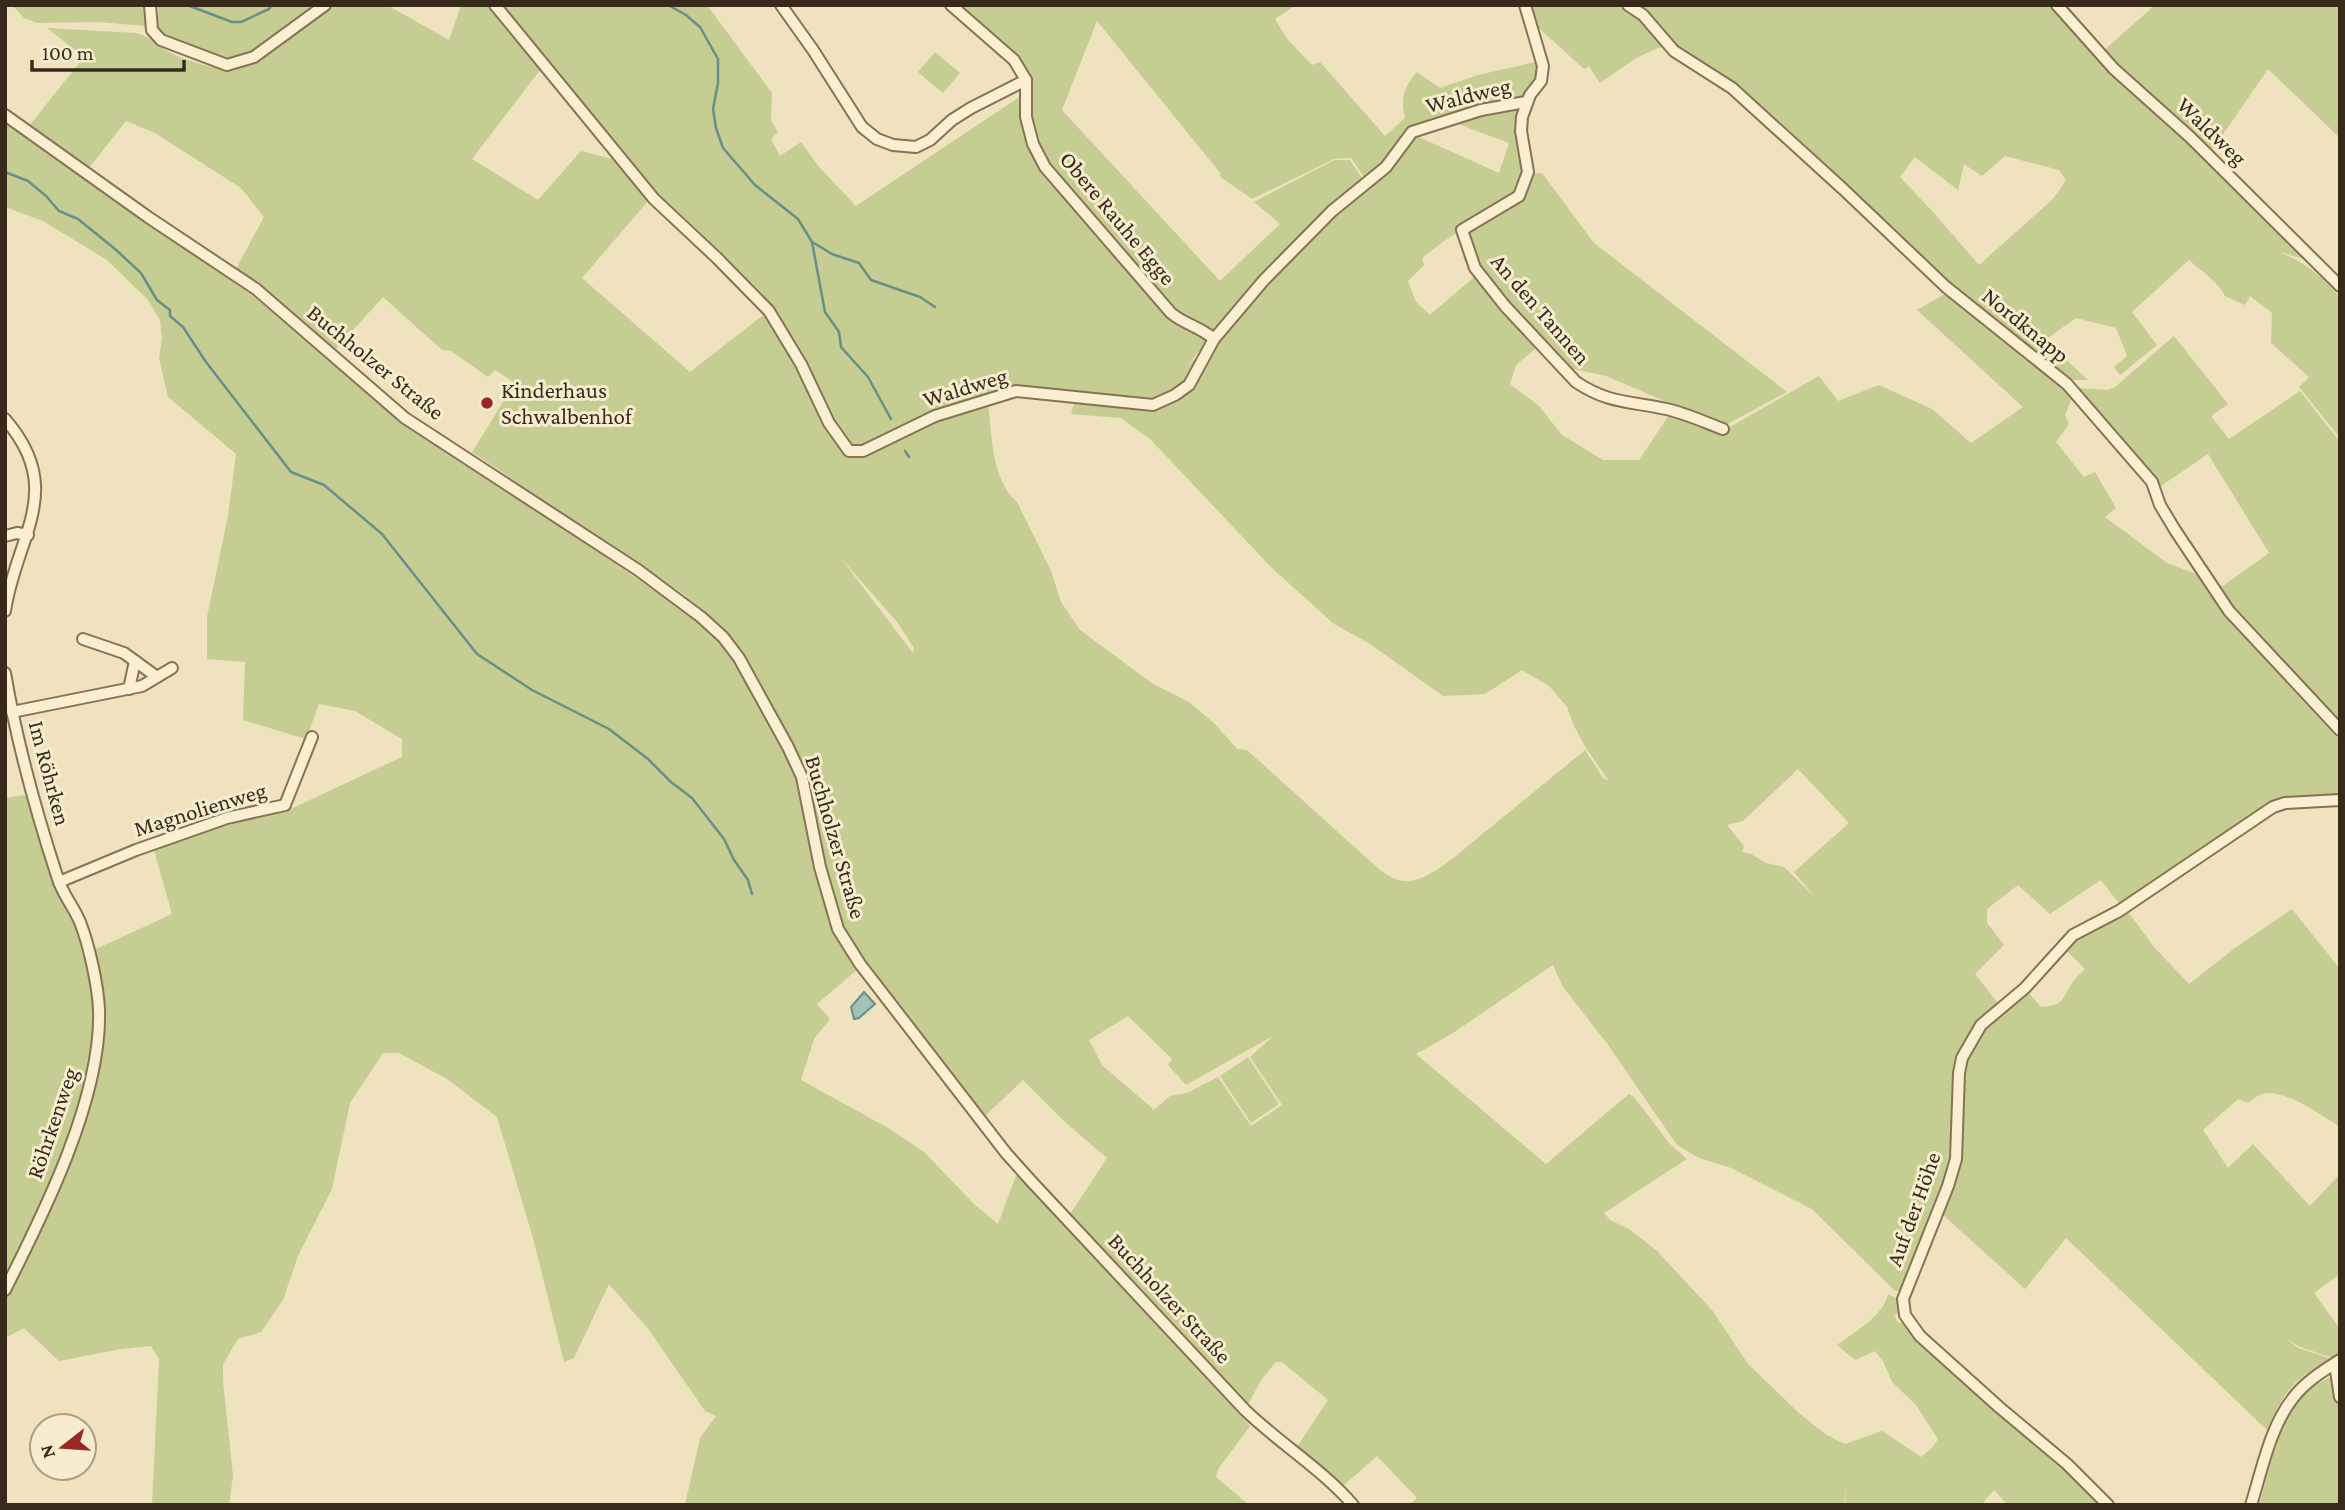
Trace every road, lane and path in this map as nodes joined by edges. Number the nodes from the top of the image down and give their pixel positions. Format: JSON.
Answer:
{"nodes":[{"id":1,"x":150,"y":5,"type":"edge"},
{"id":2,"x":324,"y":5,"type":"edge"},
{"id":3,"x":495,"y":5,"type":"edge"},
{"id":4,"x":781,"y":5,"type":"edge"},
{"id":5,"x":951,"y":5,"type":"edge"},
{"id":6,"x":1525,"y":5,"type":"edge"},
{"id":7,"x":1628,"y":5,"type":"edge"},
{"id":8,"x":2057,"y":5,"type":"edge"},
{"id":9,"x":1026,"y":80,"type":"junction"},
{"id":10,"x":1526,"y":102,"type":"junction"},
{"id":11,"x":5,"y":115,"type":"edge"},
{"id":12,"x":2340,"y":286,"type":"edge"},
{"id":13,"x":1214,"y":339,"type":"junction"},
{"id":14,"x":5,"y":419,"type":"edge"},
{"id":15,"x":1723,"y":429,"type":"dead end"},
{"id":16,"x":15,"y":431,"type":"junction"},
{"id":17,"x":5,"y":439,"type":"edge"},
{"id":18,"x":27,"y":535,"type":"junction"},
{"id":19,"x":5,"y":536,"type":"edge"},
{"id":20,"x":5,"y":611,"type":"edge"},
{"id":21,"x":83,"y":639,"type":"dead end"},
{"id":22,"x":135,"y":661,"type":"junction"},
{"id":23,"x":172,"y":668,"type":"dead end"},
{"id":24,"x":5,"y":673,"type":"edge"},
{"id":25,"x":157,"y":677,"type":"junction"},
{"id":26,"x":129,"y":689,"type":"junction"},
{"id":27,"x":12,"y":712,"type":"junction"},
{"id":28,"x":2340,"y":730,"type":"edge"},
{"id":29,"x":312,"y":737,"type":"dead end"},
{"id":30,"x":2340,"y":800,"type":"edge"},
{"id":31,"x":59,"y":883,"type":"junction"},
{"id":32,"x":5,"y":1290,"type":"edge"},
{"id":33,"x":2337,"y":1362,"type":"edge"},
{"id":34,"x":2340,"y":1397,"type":"edge"},
{"id":35,"x":1353,"y":1505,"type":"edge"},
{"id":36,"x":2109,"y":1505,"type":"edge"},
{"id":37,"x":2251,"y":1505,"type":"edge"}],
"edges":[{"from":1,"to":2,"type":"street"},
{"from":3,"to":13,"type":"street","name":"Waldweg"},
{"from":4,"to":9,"type":"street"},
{"from":5,"to":9,"type":"street"},
{"from":6,"to":10,"type":"street","name":"Waldweg"},
{"from":7,"to":28,"type":"street","name":"Nordknapp"},
{"from":8,"to":12,"type":"street","name":"Waldweg"},
{"from":9,"to":13,"type":"street","name":"Obere Rauhe Egge"},
{"from":10,"to":13,"type":"street","name":"Waldweg"},
{"from":10,"to":15,"type":"street","name":"An den Tannen"},
{"from":11,"to":35,"type":"street","name":"Buchholzer Straße"},
{"from":14,"to":16,"type":"street"},
{"from":16,"to":17,"type":"street"},
{"from":16,"to":18,"type":"street"},
{"from":18,"to":19,"type":"street"},
{"from":18,"to":20,"type":"street"},
{"from":21,"to":22,"type":"street"},
{"from":22,"to":25,"type":"street"},
{"from":22,"to":26,"type":"street"},
{"from":23,"to":25,"type":"street"},
{"from":24,"to":27,"type":"street","name":"Im Röhrken"},
{"from":25,"to":26,"type":"street"},
{"from":26,"to":27,"type":"street"},
{"from":27,"to":31,"type":"street","name":"Im Röhrken"},
{"from":29,"to":31,"type":"street","name":"Magnolienweg"},
{"from":30,"to":36,"type":"street","name":"Auf der Höhe"},
{"from":31,"to":32,"type":"street","name":"Röhrkenweg"},
{"from":33,"to":34,"type":"street"},
{"from":33,"to":37,"type":"street"}]}
